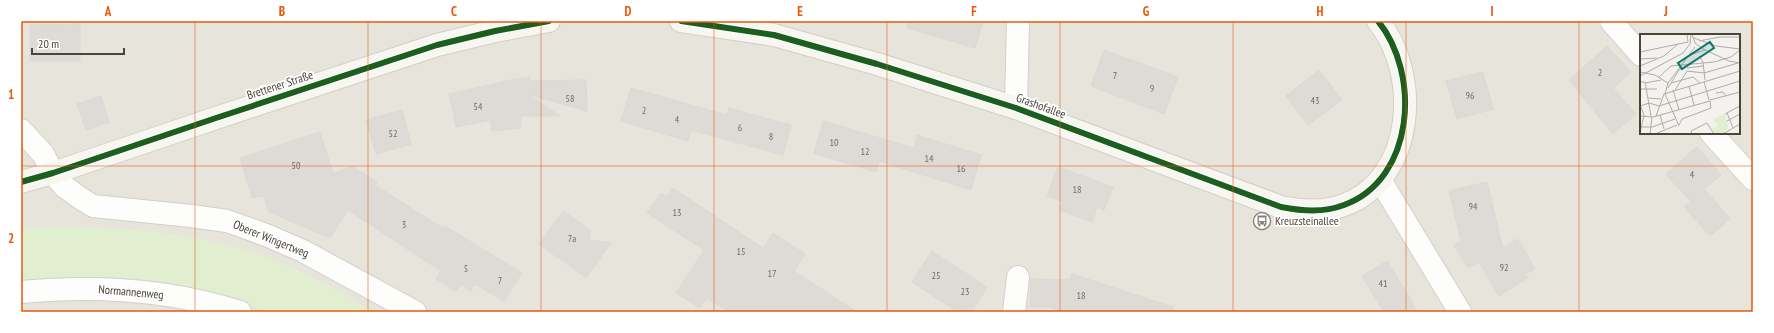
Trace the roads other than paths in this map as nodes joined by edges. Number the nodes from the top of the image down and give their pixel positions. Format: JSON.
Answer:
{"nodes":[{"id":1,"x":550,"y":21,"type":"edge"},
{"id":2,"x":681,"y":21,"type":"edge"},
{"id":3,"x":1018,"y":21,"type":"edge"},
{"id":4,"x":1378,"y":21,"type":"edge"},
{"id":5,"x":1611,"y":21,"type":"edge"},
{"id":6,"x":1640,"y":54,"type":"edge"},
{"id":7,"x":1016,"y":108,"type":"junction"},
{"id":8,"x":21,"y":130,"type":"edge"},
{"id":9,"x":1712,"y":134,"type":"edge"},
{"id":10,"x":53,"y":173,"type":"junction"},
{"id":11,"x":1753,"y":179,"type":"edge"},
{"id":12,"x":1380,"y":180,"type":"junction"},
{"id":13,"x":21,"y":182,"type":"edge"},
{"id":14,"x":1018,"y":277,"type":"dead end"},
{"id":15,"x":21,"y":292,"type":"edge"},
{"id":16,"x":240,"y":312,"type":"edge"},
{"id":17,"x":415,"y":312,"type":"edge"},
{"id":18,"x":1014,"y":312,"type":"edge"},
{"id":19,"x":1460,"y":312,"type":"edge"}],
"edges":[{"from":1,"to":10,"type":"street","name":"Brettener Straße"},
{"from":2,"to":7,"type":"street","name":"Grashofallee"},
{"from":3,"to":7,"type":"street"},
{"from":4,"to":12,"type":"street"},
{"from":5,"to":6,"type":"street"},
{"from":7,"to":12,"type":"street","name":"Grashofallee"},
{"from":8,"to":10,"type":"street","name":"Oberer Wingertweg"},
{"from":9,"to":11,"type":"street"},
{"from":10,"to":13,"type":"street","name":"Brettener Straße"},
{"from":10,"to":17,"type":"street","name":"Oberer Wingertweg"},
{"from":12,"to":19,"type":"street"},
{"from":14,"to":18,"type":"street"},
{"from":15,"to":16,"type":"street","name":"Normannenweg"}]}
